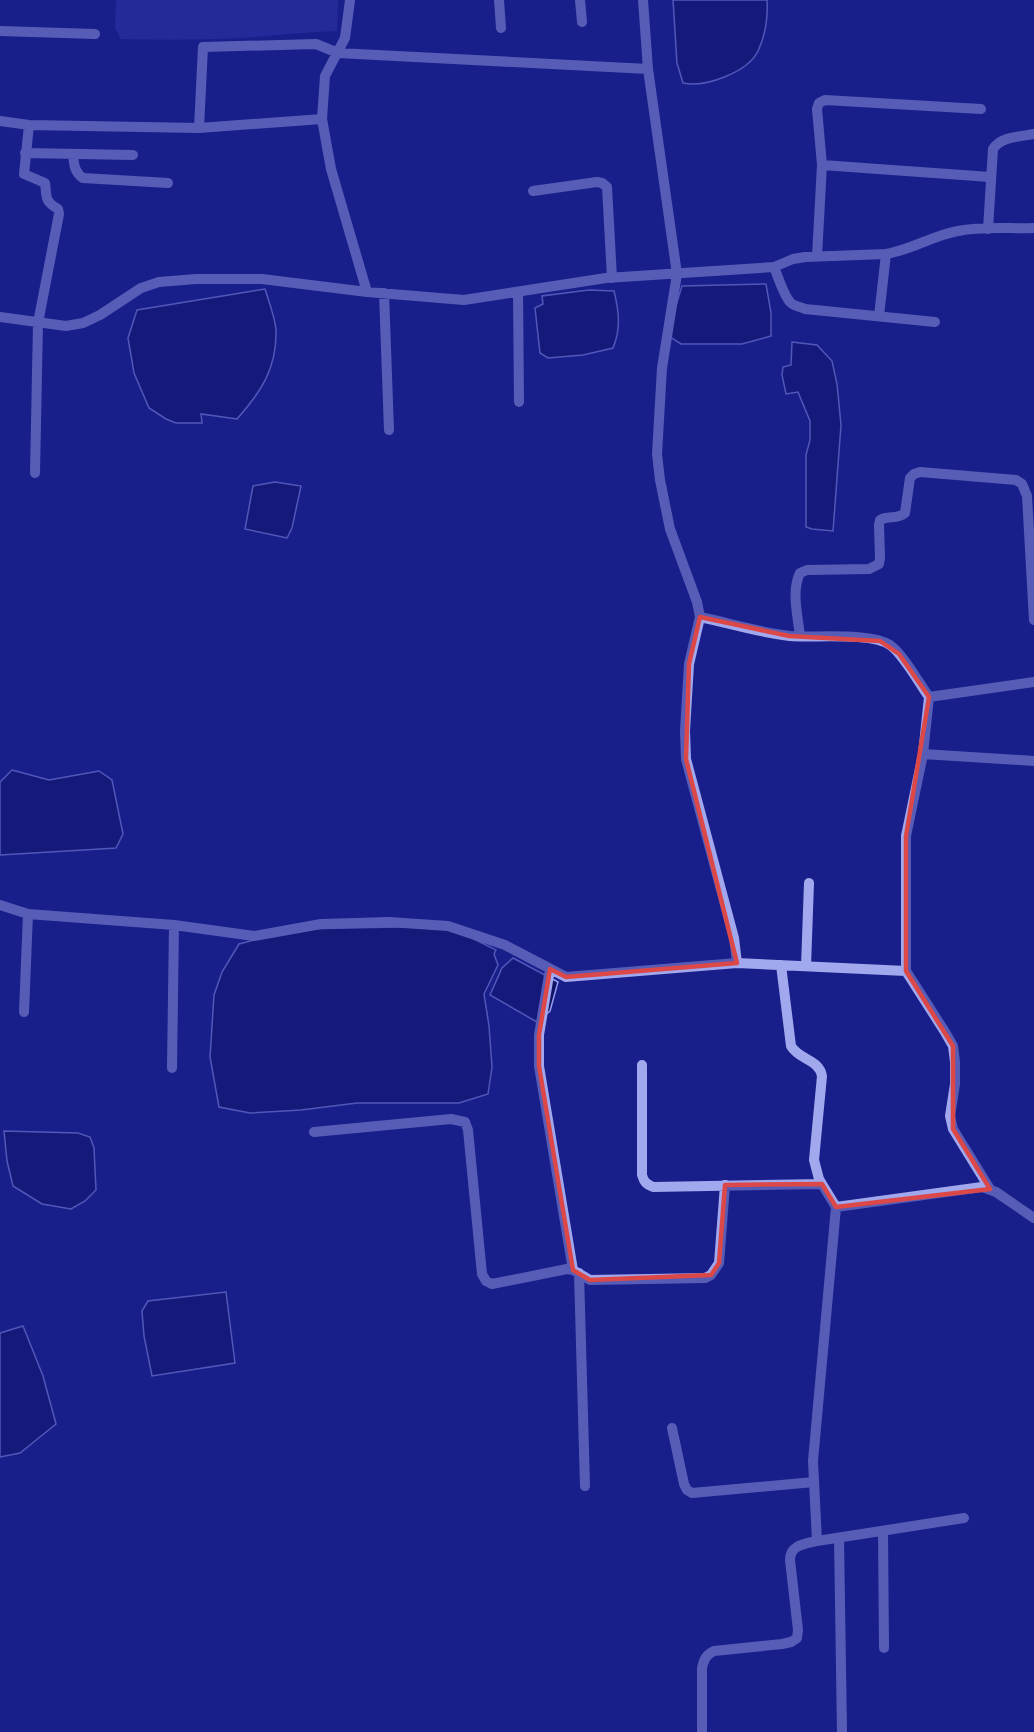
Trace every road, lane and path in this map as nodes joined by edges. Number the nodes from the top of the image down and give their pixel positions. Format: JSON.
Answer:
{"nodes":[{"id":1,"x":350,"y":0,"type":"edge"},
{"id":2,"x":499,"y":0,"type":"edge"},
{"id":3,"x":580,"y":0,"type":"edge"},
{"id":4,"x":644,"y":0,"type":"edge"},
{"id":5,"x":582,"y":22,"type":"dead end"},
{"id":6,"x":501,"y":28,"type":"dead end"},
{"id":7,"x":0,"y":31,"type":"edge"},
{"id":8,"x":95,"y":34,"type":"dead end"},
{"id":9,"x":338,"y":53,"type":"junction"},
{"id":10,"x":648,"y":69,"type":"junction"},
{"id":11,"x":981,"y":109,"type":"dead end"},
{"id":12,"x":322,"y":119,"type":"junction"},
{"id":13,"x":0,"y":121,"type":"edge"},
{"id":14,"x":28,"y":125,"type":"junction"},
{"id":15,"x":199,"y":128,"type":"junction"},
{"id":16,"x":1034,"y":134,"type":"edge"},
{"id":17,"x":25,"y":153,"type":"junction"},
{"id":18,"x":73,"y":154,"type":"junction"},
{"id":19,"x":133,"y":155,"type":"dead end"},
{"id":20,"x":822,"y":165,"type":"junction"},
{"id":21,"x":990,"y":177,"type":"junction"},
{"id":22,"x":168,"y":183,"type":"dead end"},
{"id":23,"x":533,"y":191,"type":"dead end"},
{"id":24,"x":1034,"y":228,"type":"edge"},
{"id":25,"x":988,"y":229,"type":"junction"},
{"id":26,"x":886,"y":254,"type":"junction"},
{"id":27,"x":817,"y":256,"type":"junction"},
{"id":28,"x":774,"y":267,"type":"junction"},
{"id":29,"x":676,"y":274,"type":"junction"},
{"id":30,"x":612,"y":278,"type":"junction"},
{"id":31,"x":367,"y":292,"type":"junction"},
{"id":32,"x":518,"y":292,"type":"junction"},
{"id":33,"x":384,"y":294,"type":"junction"},
{"id":34,"x":879,"y":316,"type":"junction"},
{"id":35,"x":0,"y":317,"type":"edge"},
{"id":36,"x":935,"y":322,"type":"dead end"},
{"id":37,"x":38,"y":323,"type":"junction"},
{"id":38,"x":519,"y":402,"type":"dead end"},
{"id":39,"x":389,"y":430,"type":"dead end"},
{"id":40,"x":35,"y":472,"type":"dead end"},
{"id":41,"x":700,"y":617,"type":"junction"},
{"id":42,"x":1034,"y":620,"type":"edge"},
{"id":43,"x":800,"y":636,"type":"junction"},
{"id":44,"x":1034,"y":682,"type":"edge"},
{"id":45,"x":929,"y":697,"type":"junction"},
{"id":46,"x":923,"y":754,"type":"junction"},
{"id":47,"x":1034,"y":761,"type":"edge"},
{"id":48,"x":809,"y":884,"type":"dead end"},
{"id":49,"x":0,"y":905,"type":"edge"},
{"id":50,"x":28,"y":914,"type":"junction"},
{"id":51,"x":174,"y":925,"type":"junction"},
{"id":52,"x":737,"y":963,"type":"junction"},
{"id":53,"x":781,"y":965,"type":"junction"},
{"id":54,"x":806,"y":966,"type":"junction"},
{"id":55,"x":550,"y":969,"type":"junction"},
{"id":56,"x":906,"y":971,"type":"junction"},
{"id":57,"x":24,"y":1012,"type":"dead end"},
{"id":58,"x":642,"y":1065,"type":"dead end"},
{"id":59,"x":172,"y":1068,"type":"dead end"},
{"id":60,"x":314,"y":1132,"type":"dead end"},
{"id":61,"x":822,"y":1184,"type":"junction"},
{"id":62,"x":726,"y":1185,"type":"junction"},
{"id":63,"x":990,"y":1189,"type":"junction"},
{"id":64,"x":836,"y":1207,"type":"junction"},
{"id":65,"x":1034,"y":1218,"type":"edge"},
{"id":66,"x":576,"y":1272,"type":"junction"},
{"id":67,"x":672,"y":1428,"type":"dead end"},
{"id":68,"x":814,"y":1482,"type":"junction"},
{"id":69,"x":585,"y":1486,"type":"dead end"},
{"id":70,"x":964,"y":1518,"type":"dead end"},
{"id":71,"x":883,"y":1531,"type":"junction"},
{"id":72,"x":839,"y":1538,"type":"junction"},
{"id":73,"x":817,"y":1541,"type":"junction"},
{"id":74,"x":884,"y":1648,"type":"dead end"},
{"id":75,"x":702,"y":1732,"type":"edge"},
{"id":76,"x":842,"y":1732,"type":"edge"}],
"edges":[{"from":1,"to":9,"type":"street"},
{"from":2,"to":6,"type":"street"},
{"from":3,"to":5,"type":"street"},
{"from":4,"to":10,"type":"street"},
{"from":7,"to":8,"type":"street"},
{"from":9,"to":10,"type":"street"},
{"from":9,"to":12,"type":"street"},
{"from":9,"to":15,"type":"street"},
{"from":10,"to":29,"type":"street"},
{"from":11,"to":20,"type":"street"},
{"from":12,"to":15,"type":"street"},
{"from":12,"to":31,"type":"street"},
{"from":13,"to":14,"type":"street"},
{"from":14,"to":15,"type":"street"},
{"from":14,"to":17,"type":"street"},
{"from":16,"to":21,"type":"street"},
{"from":17,"to":18,"type":"street"},
{"from":17,"to":37,"type":"street"},
{"from":18,"to":19,"type":"street"},
{"from":18,"to":22,"type":"street"},
{"from":20,"to":21,"type":"street"},
{"from":20,"to":27,"type":"street"},
{"from":21,"to":25,"type":"street"},
{"from":23,"to":30,"type":"street"},
{"from":24,"to":25,"type":"street"},
{"from":25,"to":26,"type":"street"},
{"from":26,"to":27,"type":"street"},
{"from":26,"to":34,"type":"street"},
{"from":27,"to":28,"type":"street"},
{"from":28,"to":29,"type":"street"},
{"from":28,"to":34,"type":"street"},
{"from":29,"to":30,"type":"street"},
{"from":29,"to":41,"type":"street"},
{"from":30,"to":32,"type":"street"},
{"from":31,"to":33,"type":"street"},
{"from":31,"to":37,"type":"street"},
{"from":32,"to":33,"type":"street"},
{"from":32,"to":38,"type":"street"},
{"from":33,"to":39,"type":"street"},
{"from":34,"to":36,"type":"street"},
{"from":35,"to":37,"type":"street"},
{"from":37,"to":40,"type":"street"},
{"from":41,"to":43,"type":"street"},
{"from":41,"to":52,"type":"street"},
{"from":42,"to":43,"type":"street"},
{"from":43,"to":45,"type":"street"},
{"from":44,"to":45,"type":"street"},
{"from":45,"to":46,"type":"street"},
{"from":46,"to":47,"type":"street"},
{"from":46,"to":56,"type":"street"},
{"from":48,"to":54,"type":"street"},
{"from":49,"to":50,"type":"street"},
{"from":50,"to":51,"type":"street"},
{"from":50,"to":57,"type":"street"},
{"from":51,"to":55,"type":"street"},
{"from":51,"to":59,"type":"street"},
{"from":52,"to":53,"type":"street"},
{"from":52,"to":55,"type":"street"},
{"from":53,"to":54,"type":"street"},
{"from":53,"to":61,"type":"street"},
{"from":54,"to":56,"type":"street"},
{"from":55,"to":66,"type":"street"},
{"from":56,"to":63,"type":"street"},
{"from":58,"to":62,"type":"street"},
{"from":60,"to":66,"type":"street"},
{"from":61,"to":62,"type":"street"},
{"from":61,"to":64,"type":"street"},
{"from":62,"to":66,"type":"street"},
{"from":63,"to":64,"type":"street"},
{"from":63,"to":65,"type":"street"},
{"from":64,"to":68,"type":"street"},
{"from":66,"to":69,"type":"street"},
{"from":67,"to":68,"type":"street"},
{"from":68,"to":73,"type":"street"},
{"from":70,"to":71,"type":"street"},
{"from":71,"to":72,"type":"street"},
{"from":71,"to":74,"type":"street"},
{"from":72,"to":73,"type":"street"},
{"from":72,"to":76,"type":"street"},
{"from":73,"to":75,"type":"street"}]}
